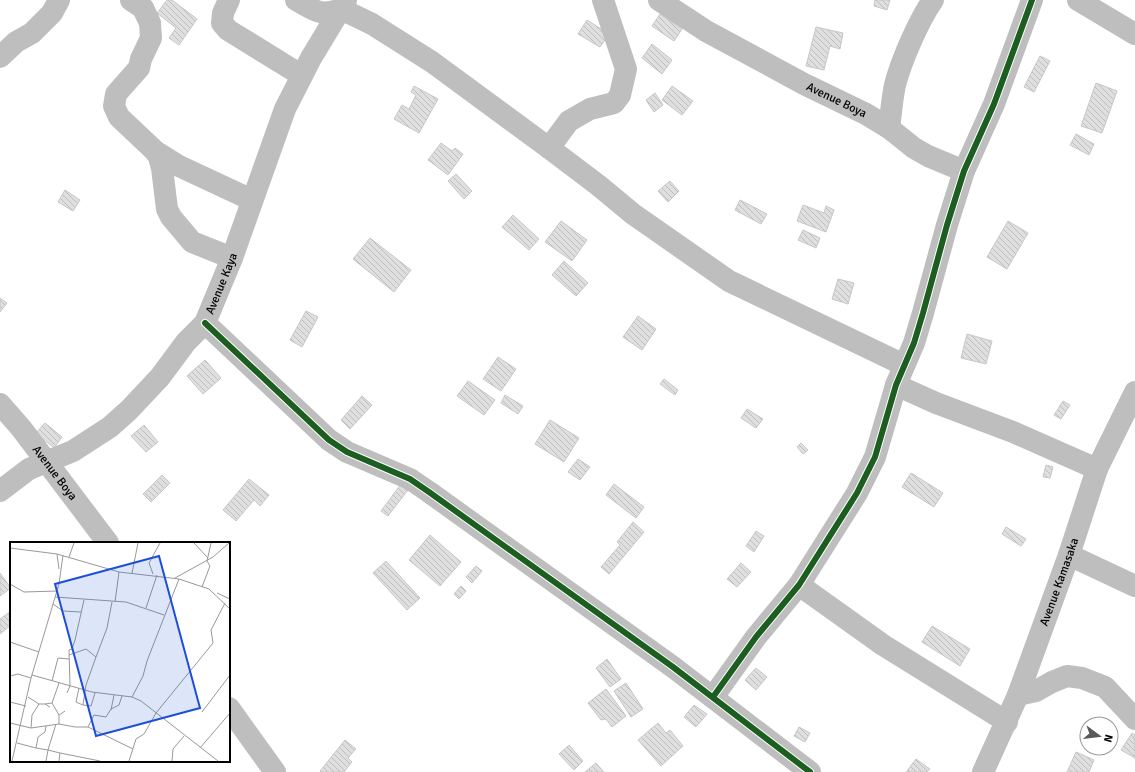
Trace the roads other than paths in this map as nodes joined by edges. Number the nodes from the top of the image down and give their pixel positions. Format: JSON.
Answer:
{"nodes":[{"id":1,"x":59,"y":0,"type":"edge"},
{"id":2,"x":131,"y":0,"type":"edge"},
{"id":3,"x":229,"y":0,"type":"edge"},
{"id":4,"x":296,"y":0,"type":"edge"},
{"id":5,"x":602,"y":0,"type":"edge"},
{"id":6,"x":659,"y":0,"type":"edge"},
{"id":7,"x":933,"y":0,"type":"edge"},
{"id":8,"x":1032,"y":0,"type":"edge"},
{"id":9,"x":1080,"y":1,"type":"edge"},
{"id":10,"x":348,"y":3,"type":"edge"},
{"id":11,"x":1135,"y":34,"type":"edge"},
{"id":12,"x":0,"y":57,"type":"edge"},
{"id":13,"x":301,"y":75,"type":"junction"},
{"id":14,"x":889,"y":128,"type":"junction"},
{"id":15,"x":549,"y":148,"type":"junction"},
{"id":16,"x":155,"y":151,"type":"junction"},
{"id":17,"x":964,"y":171,"type":"junction"},
{"id":18,"x":252,"y":200,"type":"junction"},
{"id":19,"x":232,"y":258,"type":"junction"},
{"id":20,"x":204,"y":323,"type":"junction"},
{"id":21,"x":904,"y":365,"type":"junction"},
{"id":22,"x":896,"y":385,"type":"junction"},
{"id":23,"x":1135,"y":392,"type":"edge"},
{"id":24,"x":0,"y":404,"type":"edge"},
{"id":25,"x":47,"y":461,"type":"junction"},
{"id":26,"x":1097,"y":469,"type":"junction"},
{"id":27,"x":0,"y":491,"type":"edge"},
{"id":28,"x":107,"y":542,"type":"edge"},
{"id":29,"x":1069,"y":555,"type":"junction"},
{"id":30,"x":799,"y":585,"type":"junction"},
{"id":31,"x":1135,"y":586,"type":"edge"},
{"id":32,"x":1018,"y":695,"type":"junction"},
{"id":33,"x":713,"y":697,"type":"junction"},
{"id":34,"x":230,"y":709,"type":"edge"},
{"id":35,"x":1135,"y":719,"type":"edge"},
{"id":36,"x":1007,"y":722,"type":"junction"},
{"id":37,"x":275,"y":772,"type":"edge"},
{"id":38,"x":810,"y":772,"type":"edge"},
{"id":39,"x":983,"y":772,"type":"edge"}],
"edges":[{"from":1,"to":12,"type":"street"},
{"from":2,"to":16,"type":"street"},
{"from":3,"to":13,"type":"street"},
{"from":4,"to":10,"type":"street"},
{"from":5,"to":15,"type":"street"},
{"from":6,"to":14,"type":"street","name":"Avenue Boya"},
{"from":7,"to":14,"type":"street"},
{"from":8,"to":17,"type":"street"},
{"from":9,"to":11,"type":"street"},
{"from":10,"to":13,"type":"street","name":"Avenue Kaya"},
{"from":10,"to":15,"type":"street"},
{"from":13,"to":18,"type":"street","name":"Avenue Kaya"},
{"from":14,"to":17,"type":"street","name":"Avenue Boya"},
{"from":15,"to":21,"type":"street"},
{"from":16,"to":18,"type":"street"},
{"from":16,"to":19,"type":"street"},
{"from":17,"to":21,"type":"street"},
{"from":18,"to":19,"type":"street","name":"Avenue Kaya"},
{"from":19,"to":20,"type":"street","name":"Avenue Kaya"},
{"from":20,"to":25,"type":"street","name":"Avenue Kaya"},
{"from":20,"to":33,"type":"street"},
{"from":21,"to":22,"type":"street"},
{"from":22,"to":26,"type":"street"},
{"from":22,"to":30,"type":"street"},
{"from":23,"to":26,"type":"street","name":"Avenue Kamasaka"},
{"from":24,"to":25,"type":"street","name":"Avenue Boya"},
{"from":25,"to":27,"type":"street","name":"Avenue Kaya"},
{"from":25,"to":28,"type":"street","name":"Avenue Boya"},
{"from":26,"to":29,"type":"street","name":"Avenue Kamasaka"},
{"from":29,"to":31,"type":"street"},
{"from":29,"to":32,"type":"street","name":"Avenue Kamasaka"},
{"from":30,"to":33,"type":"street"},
{"from":30,"to":36,"type":"street"},
{"from":32,"to":35,"type":"street"},
{"from":32,"to":36,"type":"street","name":"Avenue Kamasaka"},
{"from":33,"to":38,"type":"street"},
{"from":34,"to":37,"type":"street"},
{"from":36,"to":39,"type":"street","name":"Avenue Kamasaka"}]}
